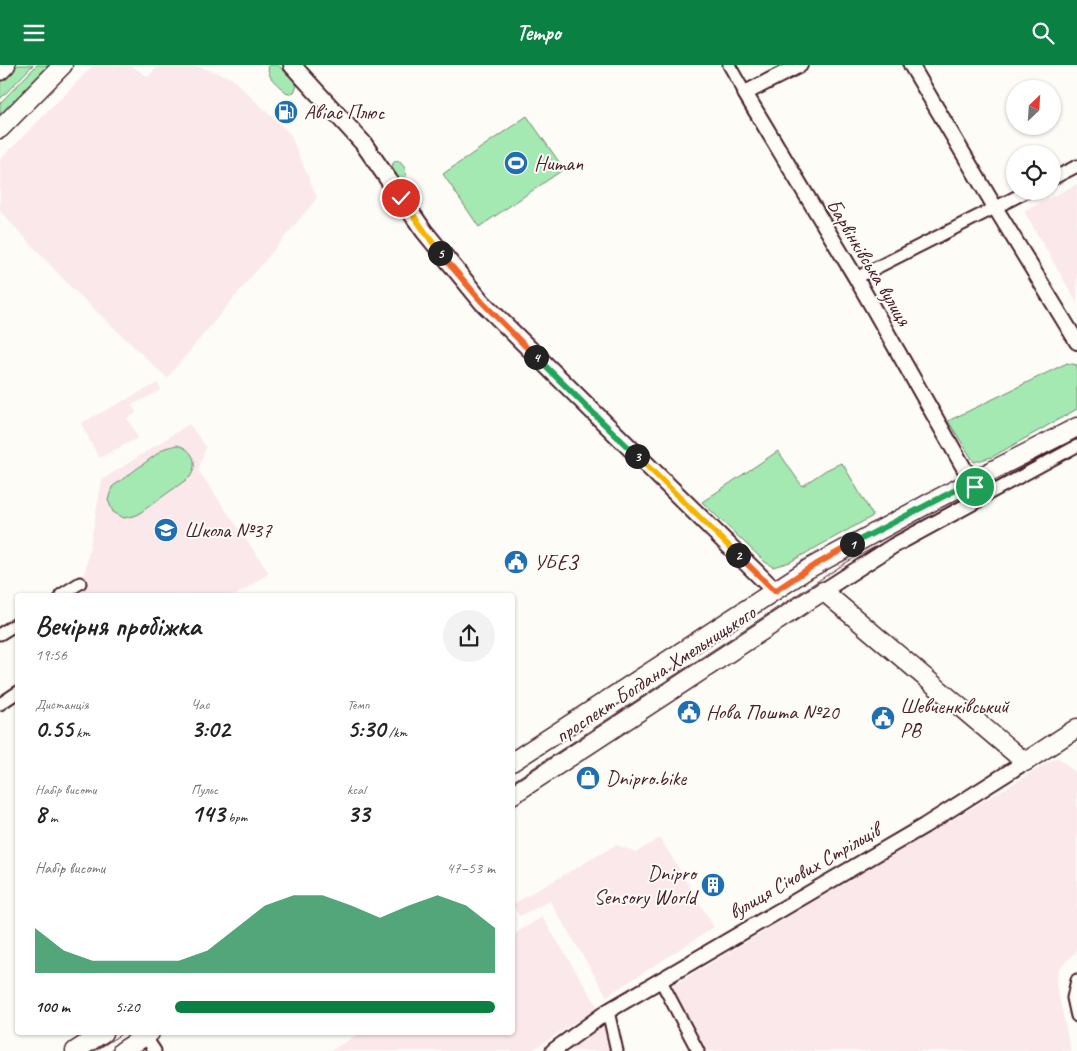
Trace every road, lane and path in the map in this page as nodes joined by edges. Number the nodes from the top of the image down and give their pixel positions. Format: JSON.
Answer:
{"nodes":[{"id":1,"x":6,"y":65,"type":"edge"},
{"id":2,"x":63,"y":65,"type":"edge"},
{"id":3,"x":292,"y":65,"type":"edge"},
{"id":4,"x":729,"y":65,"type":"edge"},
{"id":5,"x":800,"y":65,"type":"edge"},
{"id":6,"x":911,"y":65,"type":"edge"},
{"id":7,"x":0,"y":71,"type":"edge"},
{"id":8,"x":745,"y":93,"type":"junction"},
{"id":9,"x":0,"y":129,"type":"edge"},
{"id":10,"x":1077,"y":166,"type":"edge"},
{"id":11,"x":1061,"y":174,"type":"edge"},
{"id":12,"x":1012,"y":200,"type":"edge"},
{"id":13,"x":996,"y":209,"type":"junction"},
{"id":14,"x":856,"y":278,"type":"junction"},
{"id":15,"x":1077,"y":342,"type":"edge"},
{"id":16,"x":1077,"y":427,"type":"edge"},
{"id":17,"x":1077,"y":446,"type":"edge"},
{"id":18,"x":971,"y":482,"type":"junction"},
{"id":19,"x":981,"y":498,"type":"junction"},
{"id":20,"x":80,"y":583,"type":"dead end"},
{"id":21,"x":775,"y":591,"type":"junction"},
{"id":22,"x":823,"y":591,"type":"junction"},
{"id":23,"x":64,"y":593,"type":"edge"},
{"id":24,"x":793,"y":610,"type":"junction"},
{"id":25,"x":15,"y":625,"type":"edge"},
{"id":26,"x":0,"y":634,"type":"edge"},
{"id":27,"x":15,"y":694,"type":"edge"},
{"id":28,"x":0,"y":704,"type":"edge"},
{"id":29,"x":1077,"y":728,"type":"edge"},
{"id":30,"x":515,"y":761,"type":"edge"},
{"id":31,"x":1025,"y":762,"type":"junction"},
{"id":32,"x":515,"y":793,"type":"edge"},
{"id":33,"x":1077,"y":980,"type":"edge"},
{"id":34,"x":660,"y":981,"type":"junction"},
{"id":35,"x":608,"y":1011,"type":"junction"},
{"id":36,"x":1077,"y":1015,"type":"edge"},
{"id":37,"x":100,"y":1035,"type":"edge"},
{"id":38,"x":145,"y":1035,"type":"edge"},
{"id":39,"x":147,"y":1035,"type":"edge"},
{"id":40,"x":75,"y":1051,"type":"edge"},
{"id":41,"x":122,"y":1051,"type":"edge"},
{"id":42,"x":155,"y":1051,"type":"edge"},
{"id":43,"x":553,"y":1051,"type":"edge"},
{"id":44,"x":617,"y":1051,"type":"edge"},
{"id":45,"x":698,"y":1051,"type":"edge"}],
"edges":[{"from":1,"to":7,"type":"main road"},
{"from":2,"to":9,"type":"main road"},
{"from":3,"to":21,"type":"main road"},
{"from":4,"to":8,"type":"street","name":"Барвінківська вулиця"},
{"from":5,"to":8,"type":"street"},
{"from":6,"to":13,"type":"street"},
{"from":8,"to":14,"type":"street","name":"Барвінківська вулиця"},
{"from":10,"to":11,"type":"street"},
{"from":12,"to":13,"type":"street"},
{"from":13,"to":14,"type":"street"},
{"from":13,"to":15,"type":"street"},
{"from":14,"to":18,"type":"street","name":"Барвінківська вулиця"},
{"from":16,"to":18,"type":"main road","name":"проспект Богдана Хмельницького"},
{"from":17,"to":19,"type":"street"},
{"from":18,"to":19,"type":"street","name":"Барвінківська вулиця"},
{"from":18,"to":21,"type":"main road","name":"проспект Богдана Хмельницького"},
{"from":19,"to":22,"type":"street"},
{"from":20,"to":23,"type":"street"},
{"from":21,"to":24,"type":"main road"},
{"from":21,"to":30,"type":"main road","name":"проспект Богдана Хмельницького"},
{"from":22,"to":24,"type":"main road","name":"проспект Богдана Хмельницького"},
{"from":22,"to":31,"type":"main road"},
{"from":24,"to":32,"type":"main road","name":"проспект Богдана Хмельницького"},
{"from":25,"to":26,"type":"street"},
{"from":27,"to":28,"type":"street"},
{"from":29,"to":31,"type":"main road","name":"вулиця Січових Стрільців"},
{"from":31,"to":34,"type":"street","name":"вулиця Січових Стрільців"},
{"from":33,"to":36,"type":"street"},
{"from":34,"to":35,"type":"street","name":"вулиця Січових Стрільців"},
{"from":34,"to":45,"type":"street"},
{"from":35,"to":43,"type":"street","name":"вулиця Січових Стрільців"},
{"from":35,"to":44,"type":"street"},
{"from":37,"to":40,"type":"main road"},
{"from":38,"to":41,"type":"main road"},
{"from":39,"to":42,"type":"street"}]}
